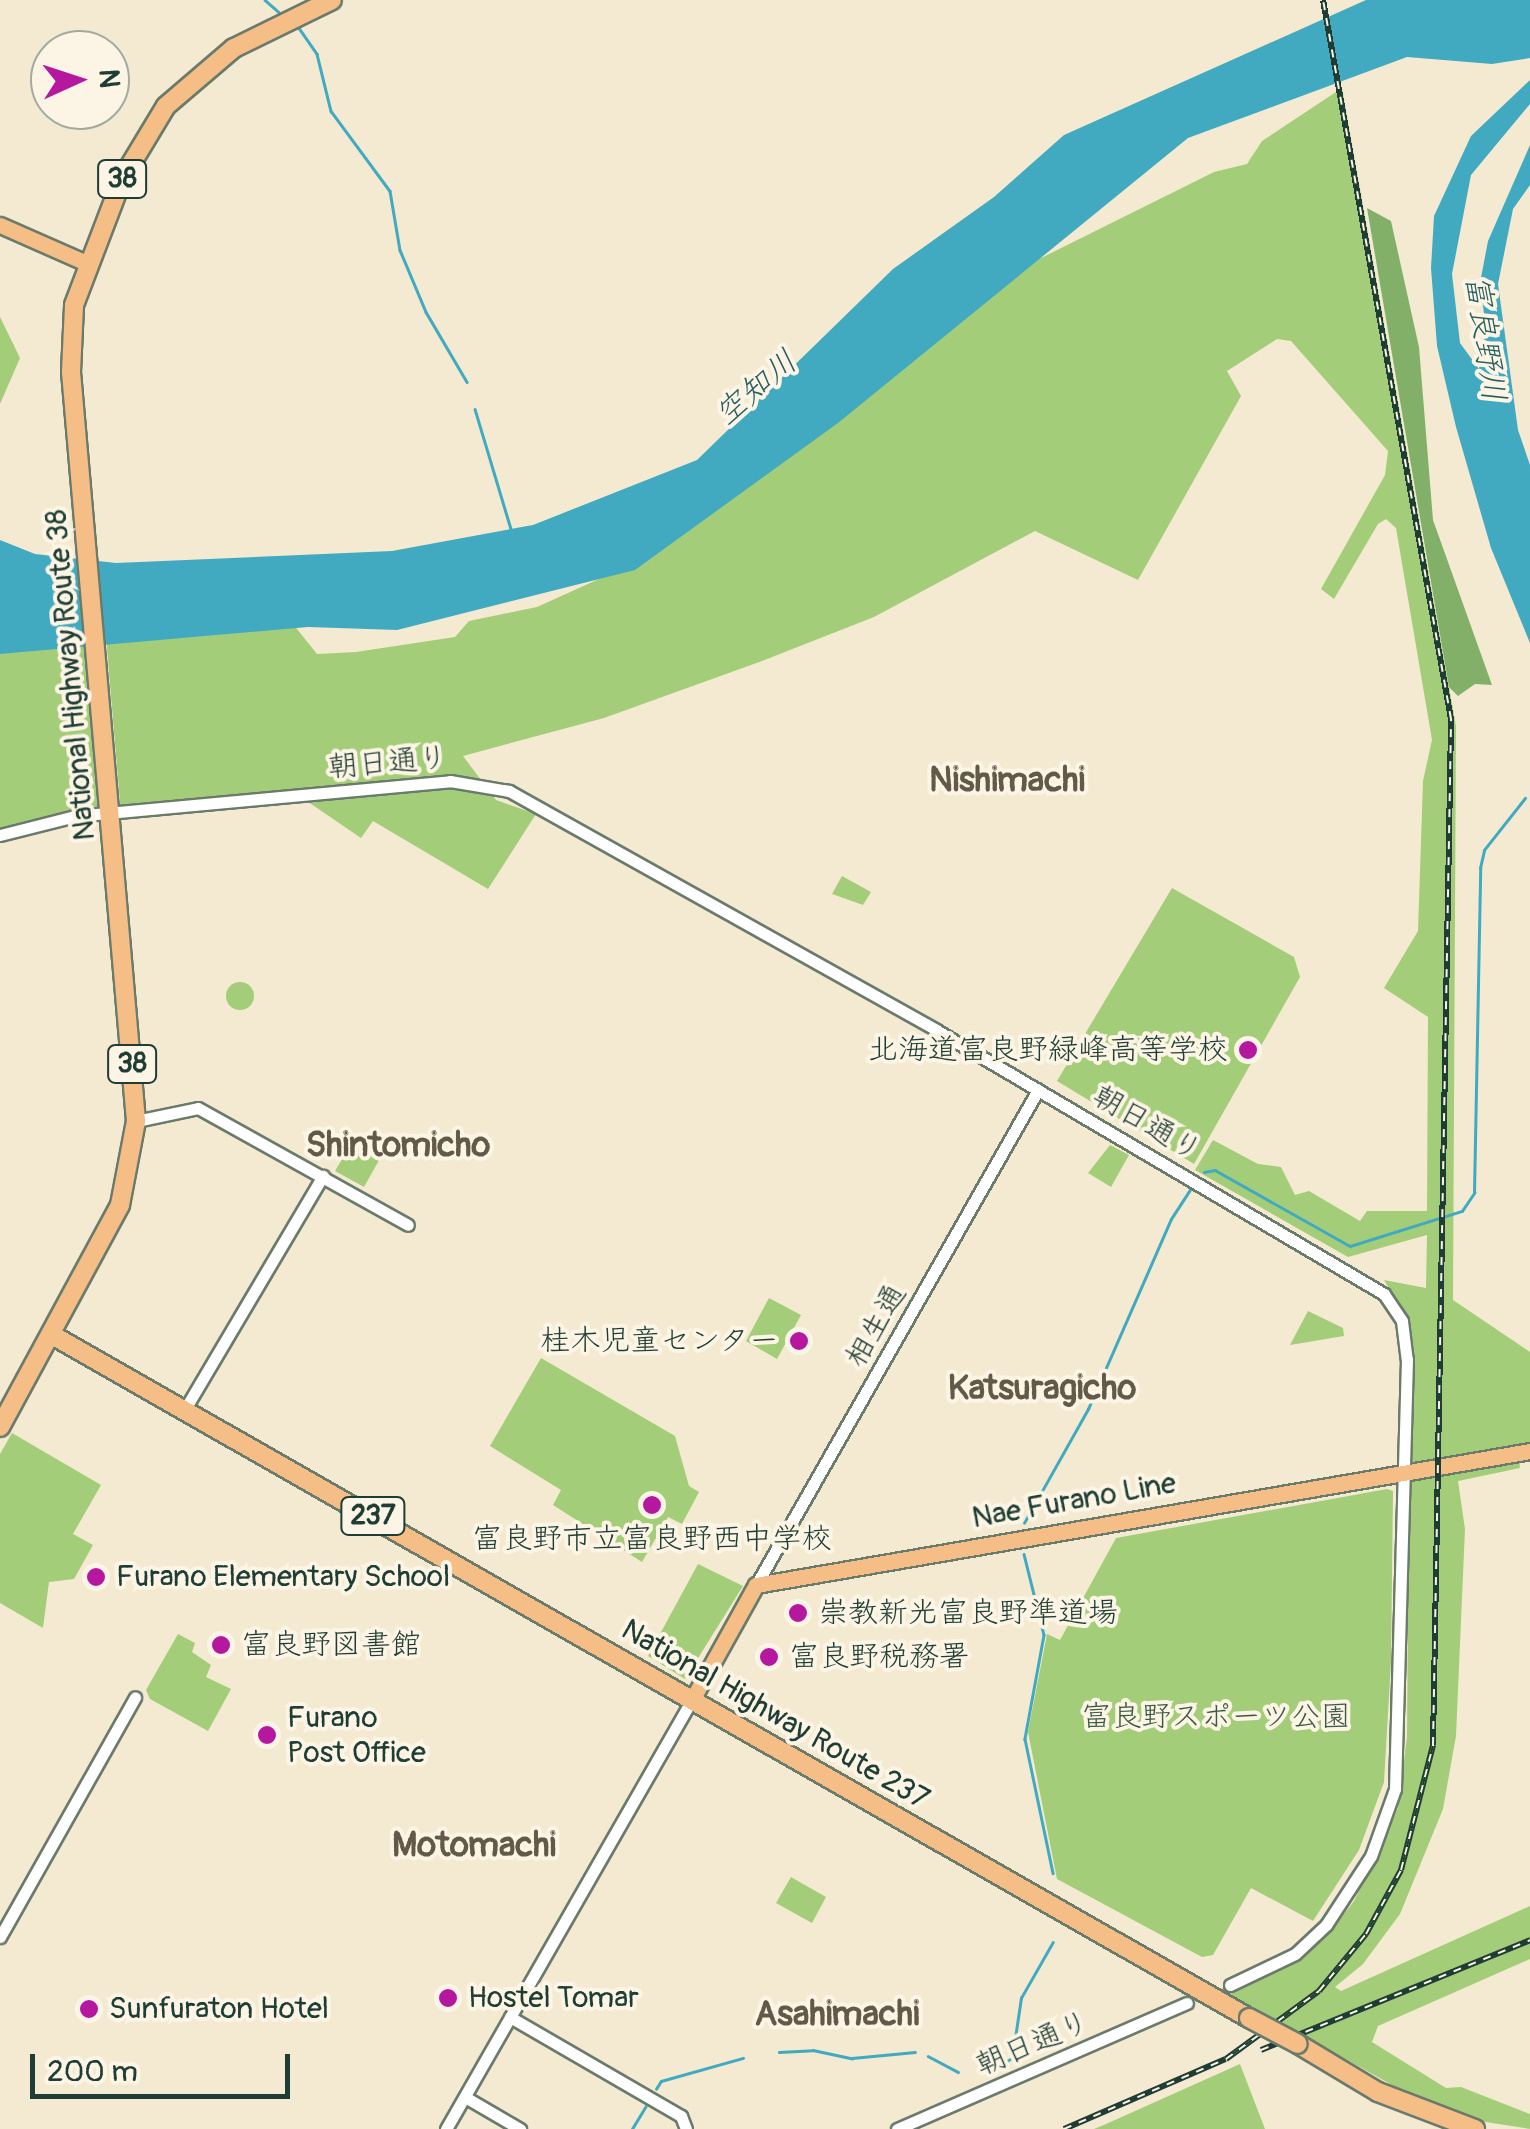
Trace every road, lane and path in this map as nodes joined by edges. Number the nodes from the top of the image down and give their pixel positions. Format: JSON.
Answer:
{"nodes":[{"id":1,"x":332,"y":0,"type":"edge"},
{"id":2,"x":0,"y":225,"type":"edge"},
{"id":3,"x":86,"y":264,"type":"junction"},
{"id":4,"x":111,"y":814,"type":"junction"},
{"id":5,"x":0,"y":835,"type":"edge"},
{"id":6,"x":1038,"y":1090,"type":"junction"},
{"id":7,"x":136,"y":1121,"type":"junction"},
{"id":8,"x":323,"y":1176,"type":"junction"},
{"id":9,"x":408,"y":1225,"type":"dead end"},
{"id":10,"x":52,"y":1335,"type":"junction"},
{"id":11,"x":185,"y":1410,"type":"junction"},
{"id":12,"x":0,"y":1427,"type":"edge"},
{"id":13,"x":1530,"y":1451,"type":"edge"},
{"id":14,"x":1405,"y":1473,"type":"junction"},
{"id":15,"x":756,"y":1585,"type":"junction"},
{"id":16,"x":135,"y":1697,"type":"dead end"},
{"id":17,"x":692,"y":1698,"type":"junction"},
{"id":18,"x":0,"y":1938,"type":"edge"},
{"id":19,"x":1230,"y":1985,"type":"dead end"},
{"id":20,"x":1187,"y":2003,"type":"dead end"},
{"id":21,"x":510,"y":2016,"type":"junction"},
{"id":22,"x":465,"y":2097,"type":"junction"},
{"id":23,"x":446,"y":2129,"type":"edge"},
{"id":24,"x":520,"y":2129,"type":"edge"},
{"id":25,"x":686,"y":2129,"type":"edge"},
{"id":26,"x":898,"y":2129,"type":"edge"},
{"id":27,"x":1475,"y":2129,"type":"edge"}],
"edges":[{"from":1,"to":3,"type":"highway","name":"National Highway Route 38","number":"38"},
{"from":2,"to":3,"type":"main road"},
{"from":3,"to":4,"type":"highway","name":"National Highway Route 38","number":"38"},
{"from":4,"to":5,"type":"street","name":"朝日通り"},
{"from":4,"to":6,"type":"street","name":"朝日通り"},
{"from":4,"to":7,"type":"highway","name":"National Highway Route 38","number":"38"},
{"from":6,"to":14,"type":"street","name":"朝日通り"},
{"from":6,"to":15,"type":"street","name":"相生通"},
{"from":7,"to":8,"type":"street"},
{"from":7,"to":10,"type":"highway","name":"National Highway Route 38","number":"38"},
{"from":8,"to":9,"type":"street"},
{"from":8,"to":11,"type":"street"},
{"from":10,"to":11,"type":"highway","name":"National Highway Route 237","number":"237"},
{"from":10,"to":12,"type":"highway","name":"National Highway Route 38","number":"38"},
{"from":11,"to":17,"type":"highway","name":"National Highway Route 237","number":"237"},
{"from":13,"to":14,"type":"main road","name":"Nae Furano Line"},
{"from":14,"to":15,"type":"main road","name":"Nae Furano Line"},
{"from":14,"to":19,"type":"street","name":"朝日通り"},
{"from":15,"to":17,"type":"main road"},
{"from":16,"to":18,"type":"street"},
{"from":17,"to":21,"type":"street"},
{"from":17,"to":27,"type":"highway","name":"National Highway Route 237","number":"237","bridge":true},
{"from":20,"to":26,"type":"street","name":"朝日通り"},
{"from":21,"to":22,"type":"street"},
{"from":21,"to":25,"type":"street"},
{"from":22,"to":23,"type":"street"},
{"from":22,"to":24,"type":"street"}]}
